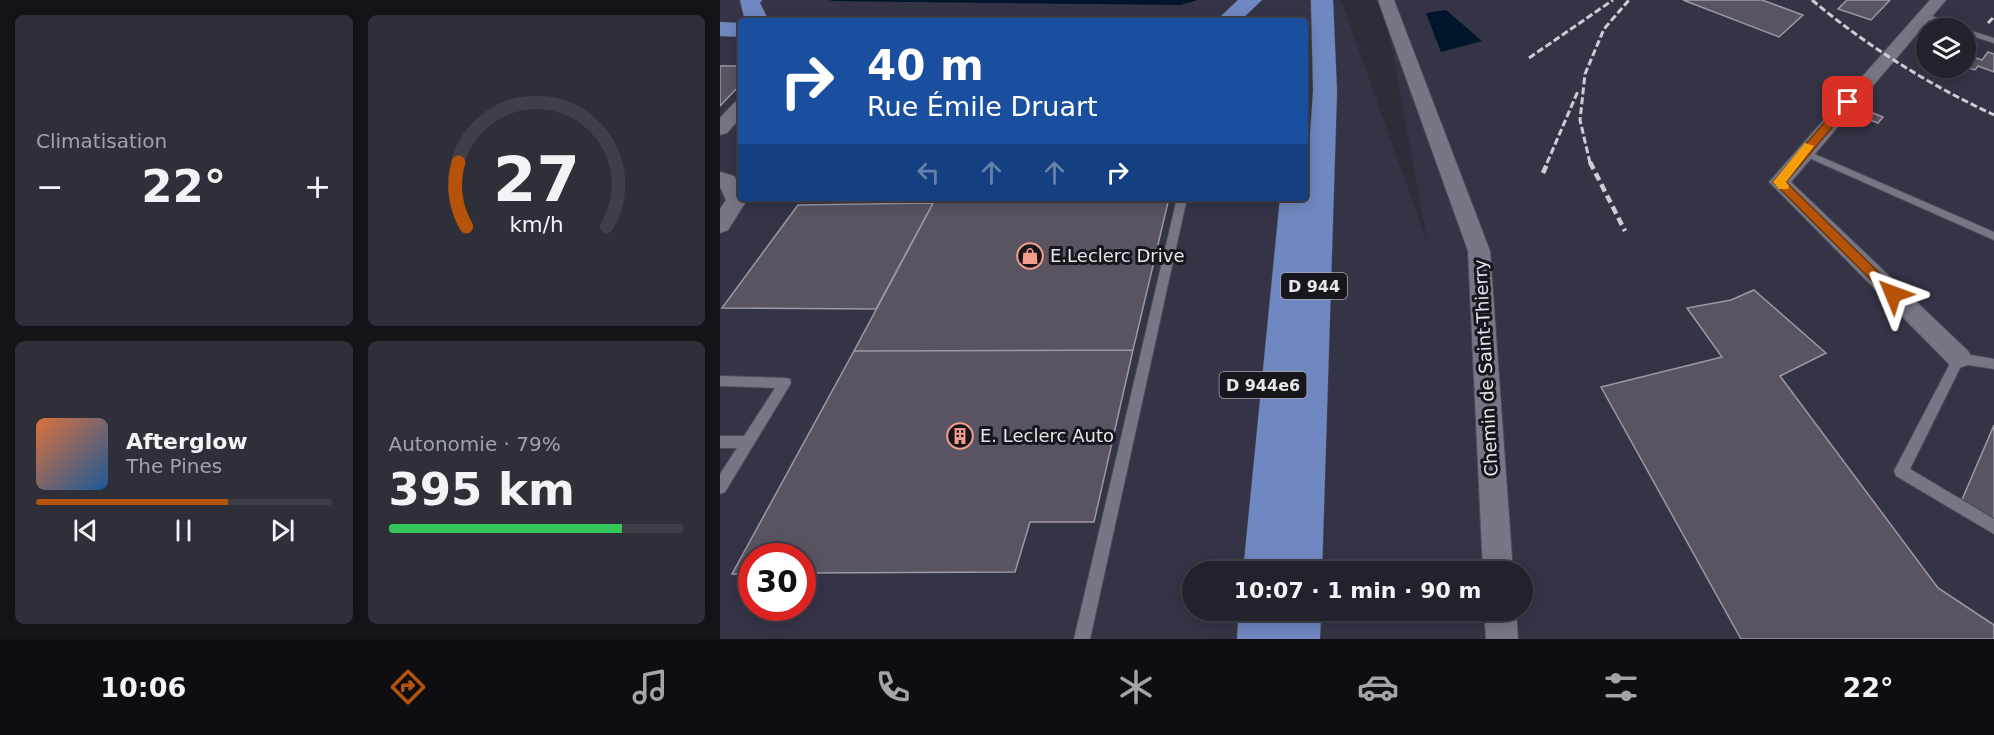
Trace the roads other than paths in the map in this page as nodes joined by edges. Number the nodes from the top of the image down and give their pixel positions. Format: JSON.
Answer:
{"nodes":[{"id":1,"x":751,"y":0,"type":"edge"},
{"id":2,"x":1251,"y":0,"type":"edge"},
{"id":3,"x":1304,"y":0,"type":"edge"},
{"id":4,"x":1322,"y":0,"type":"edge"},
{"id":5,"x":1344,"y":0,"type":"edge"},
{"id":6,"x":1386,"y":0,"type":"edge"},
{"id":7,"x":1938,"y":0,"type":"edge"},
{"id":8,"x":1924,"y":16,"type":"junction"},
{"id":9,"x":756,"y":18,"type":"edge"},
{"id":10,"x":1230,"y":18,"type":"edge"},
{"id":11,"x":1305,"y":18,"type":"edge"},
{"id":12,"x":1930,"y":18,"type":"edge"},
{"id":13,"x":720,"y":29,"type":"edge"},
{"id":14,"x":738,"y":30,"type":"edge"},
{"id":15,"x":1976,"y":34,"type":"edge"},
{"id":16,"x":720,"y":40,"type":"edge"},
{"id":17,"x":1994,"y":40,"type":"edge"},
{"id":18,"x":738,"y":41,"type":"edge"},
{"id":19,"x":738,"y":109,"type":"edge"},
{"id":20,"x":720,"y":129,"type":"edge"},
{"id":21,"x":1803,"y":152,"type":"junction"},
{"id":22,"x":720,"y":179,"type":"edge"},
{"id":23,"x":1181,"y":201,"type":"edge"},
{"id":24,"x":1277,"y":201,"type":"edge"},
{"id":25,"x":1294,"y":201,"type":"edge"},
{"id":26,"x":720,"y":225,"type":"edge"},
{"id":27,"x":1994,"y":236,"type":"edge"},
{"id":28,"x":1316,"y":250,"type":"junction"},
{"id":29,"x":1959,"y":358,"type":"junction"},
{"id":30,"x":1994,"y":364,"type":"edge"},
{"id":31,"x":720,"y":381,"type":"edge"},
{"id":32,"x":720,"y":442,"type":"edge"},
{"id":33,"x":748,"y":442,"type":"junction"},
{"id":34,"x":720,"y":487,"type":"edge"},
{"id":35,"x":1994,"y":527,"type":"edge"},
{"id":36,"x":1249,"y":561,"type":"edge"},
{"id":37,"x":1265,"y":561,"type":"edge"},
{"id":38,"x":1302,"y":561,"type":"edge"},
{"id":39,"x":1497,"y":561,"type":"edge"},
{"id":40,"x":1244,"y":621,"type":"edge"},
{"id":41,"x":1260,"y":621,"type":"edge"},
{"id":42,"x":1299,"y":621,"type":"edge"},
{"id":43,"x":1501,"y":621,"type":"edge"},
{"id":44,"x":1082,"y":639,"type":"edge"},
{"id":45,"x":1243,"y":639,"type":"edge"},
{"id":46,"x":1259,"y":639,"type":"edge"},
{"id":47,"x":1298,"y":639,"type":"edge"},
{"id":48,"x":1502,"y":639,"type":"edge"}],
"edges":[{"from":1,"to":9,"type":"highway"},
{"from":2,"to":10,"type":"highway"},
{"from":3,"to":11,"type":"highway"},
{"from":4,"to":28,"type":"highway","number":"D 944"},
{"from":5,"to":28,"type":"highway"},
{"from":6,"to":39,"type":"street","name":"Chemin de Saint-Thierry"},
{"from":7,"to":8,"type":"street"},
{"from":8,"to":12,"type":"lane"},
{"from":8,"to":21,"type":"street"},
{"from":13,"to":14,"type":"highway"},
{"from":15,"to":17,"type":"lane"},
{"from":16,"to":18,"type":"highway"},
{"from":19,"to":20,"type":"street"},
{"from":21,"to":27,"type":"lane"},
{"from":21,"to":29,"type":"street"},
{"from":22,"to":26,"type":"street"},
{"from":23,"to":44,"type":"lane"},
{"from":24,"to":36,"type":"highway","number":"D 944e6"},
{"from":25,"to":37,"type":"highway","number":"D 944"},
{"from":28,"to":38,"type":"highway","number":"D 944"},
{"from":29,"to":30,"type":"lane"},
{"from":29,"to":35,"type":"lane"},
{"from":31,"to":33,"type":"lane"},
{"from":32,"to":33,"type":"lane"},
{"from":33,"to":34,"type":"lane"},
{"from":40,"to":45,"type":"highway"},
{"from":41,"to":46,"type":"highway"},
{"from":42,"to":47,"type":"highway"},
{"from":43,"to":48,"type":"street"}]}
